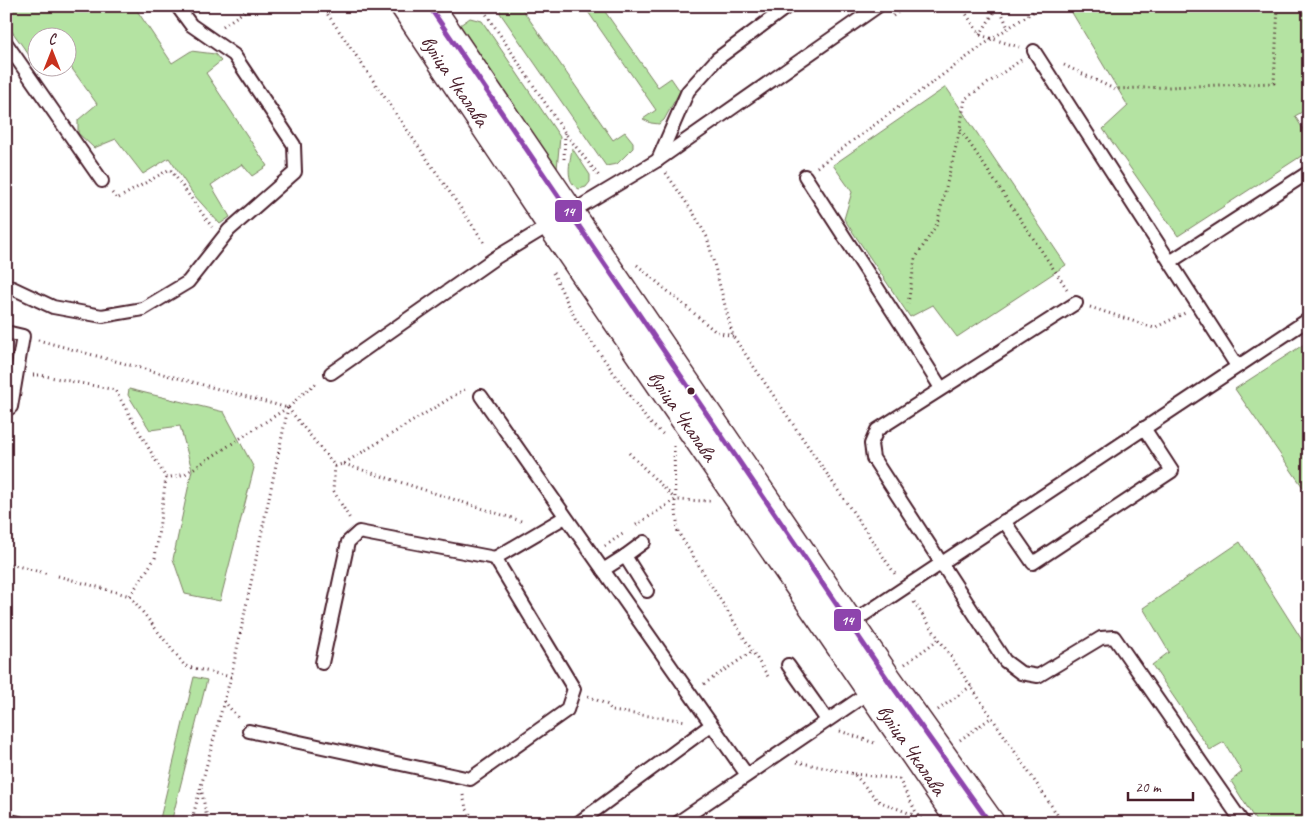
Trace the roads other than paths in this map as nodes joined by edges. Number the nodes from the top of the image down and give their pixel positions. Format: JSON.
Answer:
{"nodes":[{"id":1,"x":177,"y":6,"type":"edge"},
{"id":2,"x":429,"y":6,"type":"edge"},
{"id":3,"x":788,"y":6,"type":"edge"},
{"id":4,"x":878,"y":6,"type":"edge"},
{"id":5,"x":393,"y":10,"type":"edge"},
{"id":6,"x":6,"y":42,"type":"edge"},
{"id":7,"x":1034,"y":51,"type":"road end"},
{"id":8,"x":658,"y":160,"type":"junction"},
{"id":9,"x":1309,"y":172,"type":"edge"},
{"id":10,"x":805,"y":176,"type":"road end"},
{"id":11,"x":102,"y":181,"type":"road end"},
{"id":12,"x":551,"y":224,"type":"junction"},
{"id":13,"x":1170,"y":262,"type":"junction"},
{"id":14,"x":6,"y":285,"type":"edge"},
{"id":15,"x":1076,"y":303,"type":"road end"},
{"id":16,"x":1309,"y":319,"type":"edge"},
{"id":17,"x":6,"y":332,"type":"edge"},
{"id":18,"x":1237,"y":366,"type":"junction"},
{"id":19,"x":331,"y":373,"type":"road end"},
{"id":20,"x":941,"y":388,"type":"junction"},
{"id":21,"x":481,"y":396,"type":"dead end"},
{"id":22,"x":6,"y":410,"type":"edge"},
{"id":23,"x":1144,"y":428,"type":"junction"},
{"id":24,"x":566,"y":517,"type":"junction"},
{"id":25,"x":1004,"y":520,"type":"junction"},
{"id":26,"x":644,"y":542,"type":"dead end"},
{"id":27,"x":624,"y":556,"type":"junction"},
{"id":28,"x":495,"y":558,"type":"junction"},
{"id":29,"x":941,"y":563,"type":"junction"},
{"id":30,"x":603,"y":570,"type":"junction"},
{"id":31,"x":647,"y":591,"type":"dead end"},
{"id":32,"x":850,"y":624,"type":"junction"},
{"id":33,"x":322,"y":663,"type":"dead end"},
{"id":34,"x":788,"y":665,"type":"dead end"},
{"id":35,"x":871,"y":691,"type":"junction"},
{"id":36,"x":830,"y":724,"type":"junction"},
{"id":37,"x":711,"y":725,"type":"junction"},
{"id":38,"x":249,"y":731,"type":"road end"},
{"id":39,"x":747,"y":775,"type":"junction"},
{"id":40,"x":6,"y":820,"type":"edge"},
{"id":41,"x":19,"y":823,"type":"edge"},
{"id":42,"x":578,"y":823,"type":"edge"},
{"id":43,"x":677,"y":823,"type":"edge"},
{"id":44,"x":962,"y":823,"type":"edge"},
{"id":45,"x":990,"y":823,"type":"edge"},
{"id":46,"x":1242,"y":823,"type":"edge"}],
"edges":[{"from":1,"to":14,"type":"lane"},
{"from":2,"to":12,"type":"main road","name":"вуліца Чкалава"},
{"from":3,"to":8,"type":"lane"},
{"from":4,"to":8,"type":"lane"},
{"from":5,"to":12,"type":"main road","name":"вуліца Чкалава"},
{"from":6,"to":11,"type":"lane"},
{"from":7,"to":13,"type":"lane"},
{"from":8,"to":12,"type":"lane"},
{"from":9,"to":13,"type":"lane"},
{"from":10,"to":20,"type":"lane"},
{"from":12,"to":19,"type":"lane"},
{"from":12,"to":32,"type":"main road","name":"вуліца Чкалава"},
{"from":12,"to":35,"type":"main road","name":"вуліца Чкалава"},
{"from":13,"to":18,"type":"lane"},
{"from":15,"to":20,"type":"lane"},
{"from":16,"to":18,"type":"lane"},
{"from":17,"to":22,"type":"lane"},
{"from":18,"to":23,"type":"lane"},
{"from":20,"to":29,"type":"lane"},
{"from":21,"to":24,"type":"lane"},
{"from":23,"to":25,"type":"lane"},
{"from":23,"to":25,"type":"lane"},
{"from":24,"to":28,"type":"lane"},
{"from":24,"to":30,"type":"lane"},
{"from":25,"to":29,"type":"lane"},
{"from":26,"to":27,"type":"lane"},
{"from":27,"to":30,"type":"lane"},
{"from":27,"to":31,"type":"lane"},
{"from":28,"to":33,"type":"lane"},
{"from":28,"to":38,"type":"lane"},
{"from":29,"to":32,"type":"lane"},
{"from":29,"to":46,"type":"lane"},
{"from":30,"to":37,"type":"lane"},
{"from":32,"to":45,"type":"main road","name":"вуліца Чкалава"},
{"from":34,"to":36,"type":"lane"},
{"from":35,"to":36,"type":"lane"},
{"from":35,"to":44,"type":"main road","name":"вуліца Чкалава"},
{"from":36,"to":39,"type":"lane"},
{"from":37,"to":39,"type":"lane"},
{"from":37,"to":42,"type":"lane"},
{"from":39,"to":43,"type":"lane"},
{"from":40,"to":41,"type":"lane"}]}
